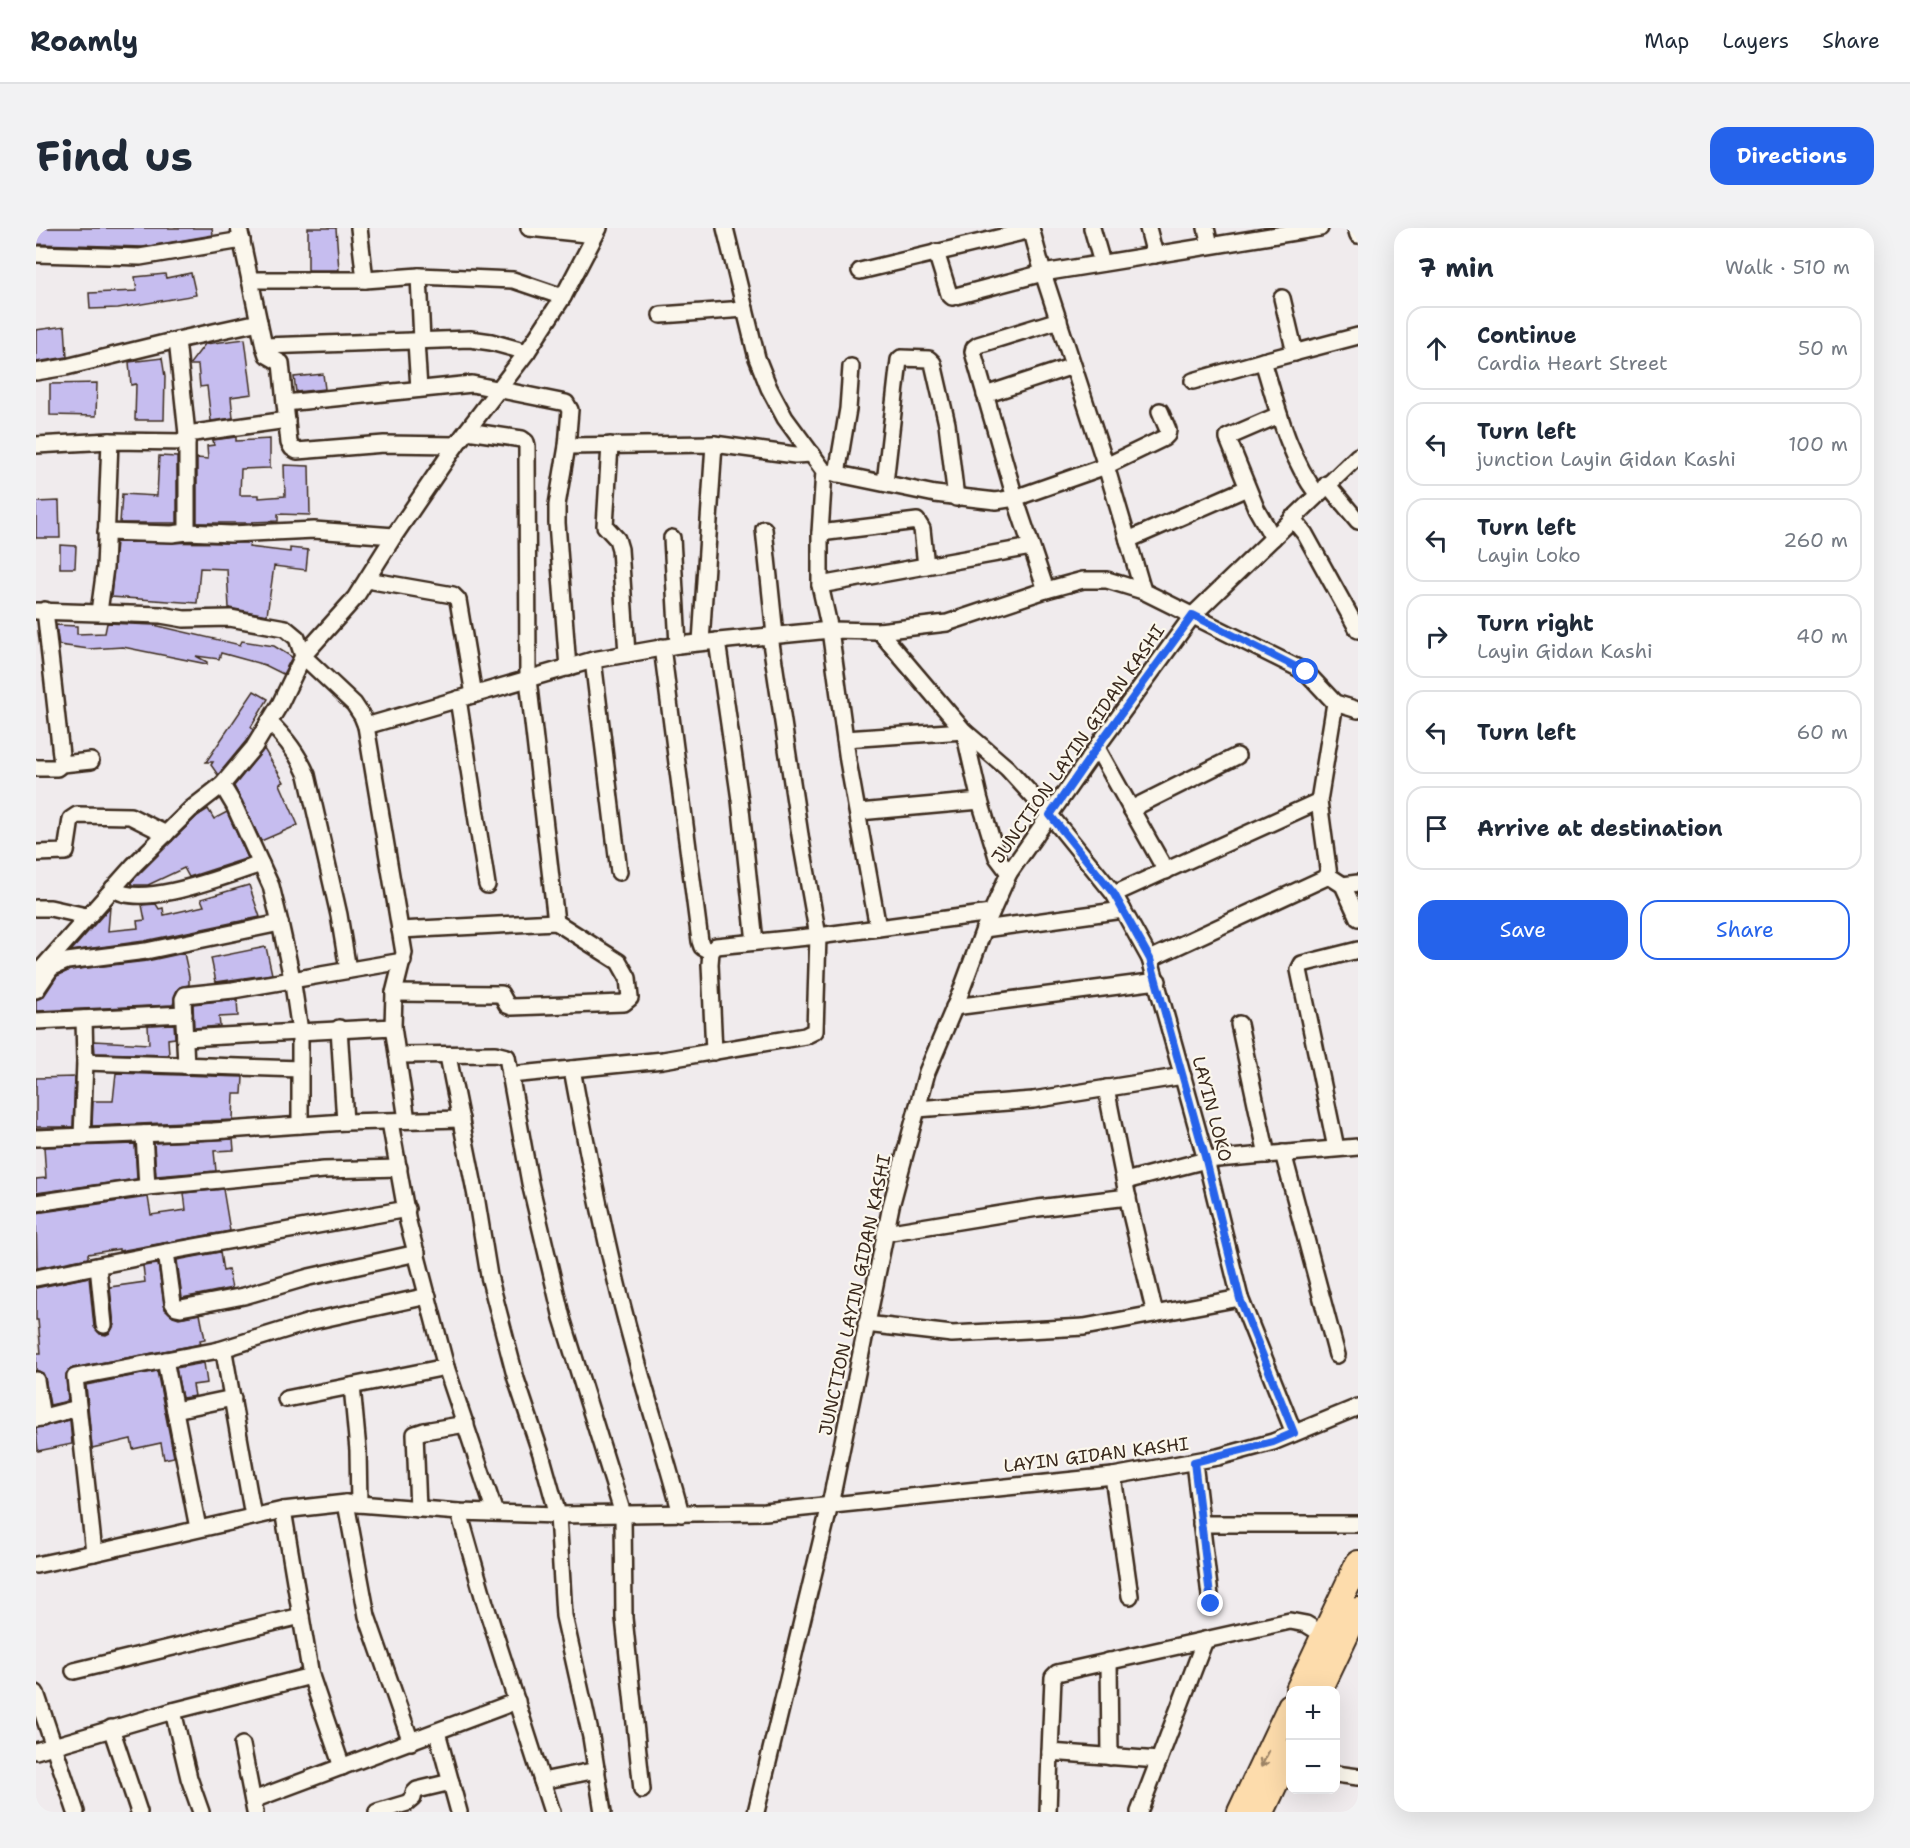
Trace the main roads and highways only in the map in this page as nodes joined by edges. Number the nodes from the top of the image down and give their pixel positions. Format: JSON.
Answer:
{"nodes":[{"id":1,"x":1358,"y":1563,"type":"edge"},
{"id":2,"x":1358,"y":1610,"type":"edge"},
{"id":3,"x":1300,"y":1686,"type":"edge"},
{"id":4,"x":1322,"y":1686,"type":"edge"},
{"id":5,"x":1286,"y":1714,"type":"edge"},
{"id":6,"x":1286,"y":1764,"type":"edge"},
{"id":7,"x":1240,"y":1812,"type":"edge"},
{"id":8,"x":1262,"y":1812,"type":"edge"}],
"edges":[{"from":1,"to":3,"type":"main road"},
{"from":2,"to":4,"type":"main road"},
{"from":5,"to":7,"type":"main road","one_way":true},
{"from":6,"to":8,"type":"main road"}]}
